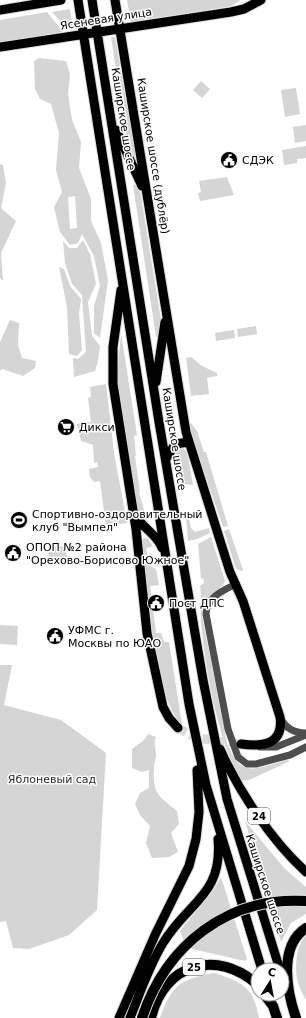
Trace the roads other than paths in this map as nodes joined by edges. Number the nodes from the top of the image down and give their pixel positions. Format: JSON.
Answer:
{"nodes":[{"id":1,"x":58,"y":0,"type":"edge"},
{"id":2,"x":78,"y":0,"type":"edge"},
{"id":3,"x":92,"y":0,"type":"edge"},
{"id":4,"x":115,"y":0,"type":"edge"},
{"id":5,"x":245,"y":0,"type":"edge"},
{"id":6,"x":261,"y":0,"type":"edge"},
{"id":7,"x":0,"y":10,"type":"edge"},
{"id":8,"x":231,"y":12,"type":"junction"},
{"id":9,"x":120,"y":29,"type":"junction"},
{"id":10,"x":97,"y":32,"type":"junction"},
{"id":11,"x":83,"y":35,"type":"junction"},
{"id":12,"x":0,"y":47,"type":"edge"},
{"id":13,"x":111,"y":118,"type":"junction"},
{"id":14,"x":147,"y":196,"type":"junction"},
{"id":15,"x":121,"y":277,"type":"junction"},
{"id":16,"x":166,"y":315,"type":"junction"},
{"id":17,"x":154,"y":391,"type":"junction"},
{"id":18,"x":189,"y":442,"type":"junction"},
{"id":19,"x":166,"y":459,"type":"junction"},
{"id":20,"x":132,"y":508,"type":"junction"},
{"id":21,"x":167,"y":561,"type":"junction"},
{"id":22,"x":236,"y":584,"type":"junction"},
{"id":23,"x":280,"y":717,"type":"junction"},
{"id":24,"x":178,"y":728,"type":"tunnel mouth"},
{"id":25,"x":214,"y":734,"type":"junction"},
{"id":26,"x":306,"y":734,"type":"edge"},
{"id":27,"x":196,"y":739,"type":"junction"},
{"id":28,"x":241,"y":744,"type":"tunnel mouth"},
{"id":29,"x":256,"y":746,"type":"junction"},
{"id":30,"x":306,"y":747,"type":"edge"},
{"id":31,"x":216,"y":822,"type":"junction"},
{"id":32,"x":306,"y":872,"type":"edge"},
{"id":33,"x":306,"y":901,"type":"edge"},
{"id":34,"x":306,"y":928,"type":"edge"},
{"id":35,"x":260,"y":962,"type":"edge"},
{"id":36,"x":277,"y":962,"type":"edge"},
{"id":37,"x":250,"y":979,"type":"edge"},
{"id":38,"x":269,"y":1002,"type":"edge"},
{"id":39,"x":272,"y":1002,"type":"edge"},
{"id":40,"x":293,"y":1010,"type":"edge"},
{"id":41,"x":275,"y":1013,"type":"edge"},
{"id":42,"x":119,"y":1018,"type":"edge"},
{"id":43,"x":130,"y":1018,"type":"edge"},
{"id":44,"x":142,"y":1018,"type":"edge"},
{"id":45,"x":151,"y":1018,"type":"edge"}],
"edges":[{"from":1,"to":7,"type":"main road"},
{"from":2,"to":11,"type":"main road"},
{"from":3,"to":10,"type":"main road","name":"Каширское шоссе"},
{"from":4,"to":9,"type":"main road","name":"Каширское шоссе (дублёр)"},
{"from":5,"to":8,"type":"main road"},
{"from":6,"to":8,"type":"main road","name":"Ясеневая улица"},
{"from":8,"to":9,"type":"main road","name":"Ясеневая улица"},
{"from":9,"to":10,"type":"main road","name":"Ясеневая улица"},
{"from":9,"to":14,"type":"main road","name":"Каширское шоссе (дублёр)"},
{"from":10,"to":11,"type":"main road","name":"Ясеневая улица"},
{"from":10,"to":13,"type":"main road","name":"Каширское шоссе"},
{"from":11,"to":12,"type":"main road","name":"Ясеневая улица"},
{"from":11,"to":15,"type":"main road"},
{"from":13,"to":14,"type":"main road"},
{"from":13,"to":17,"type":"main road","name":"Каширское шоссе"},
{"from":14,"to":16,"type":"main road","name":"Каширское шоссе (дублёр)"},
{"from":15,"to":20,"type":"main road"},
{"from":15,"to":21,"type":"main road"},
{"from":16,"to":17,"type":"main road"},
{"from":16,"to":18,"type":"main road","name":"Каширское шоссе (дублёр)"},
{"from":17,"to":19,"type":"main road","name":"Каширское шоссе"},
{"from":18,"to":19,"type":"main road"},
{"from":18,"to":22,"type":"main road","name":"Каширское шоссе (дублёр)"},
{"from":19,"to":25,"type":"main road","name":"Каширское шоссе"},
{"from":20,"to":21,"type":"main road"},
{"from":20,"to":24,"type":"main road"},
{"from":21,"to":27,"type":"main road"},
{"from":22,"to":23,"type":"main road","name":"Каширское шоссе (дублёр)"},
{"from":22,"to":30,"type":"street"},
{"from":23,"to":26,"type":"street"},
{"from":23,"to":29,"type":"main road"},
{"from":25,"to":32,"type":"main road","number":"24"},
{"from":25,"to":36,"type":"main road","name":"Каширское шоссе"},
{"from":26,"to":29,"type":"street"},
{"from":27,"to":31,"type":"main road"},
{"from":27,"to":42,"type":"main road"},
{"from":28,"to":29,"type":"main road"},
{"from":31,"to":35,"type":"main road"},
{"from":31,"to":43,"type":"main road"},
{"from":33,"to":44,"type":"highway","bridge":true},
{"from":34,"to":40,"type":"highway"},
{"from":37,"to":45,"type":"highway","number":"25"},
{"from":38,"to":41,"type":"highway"},
{"from":39,"to":41,"type":"main road"}]}
